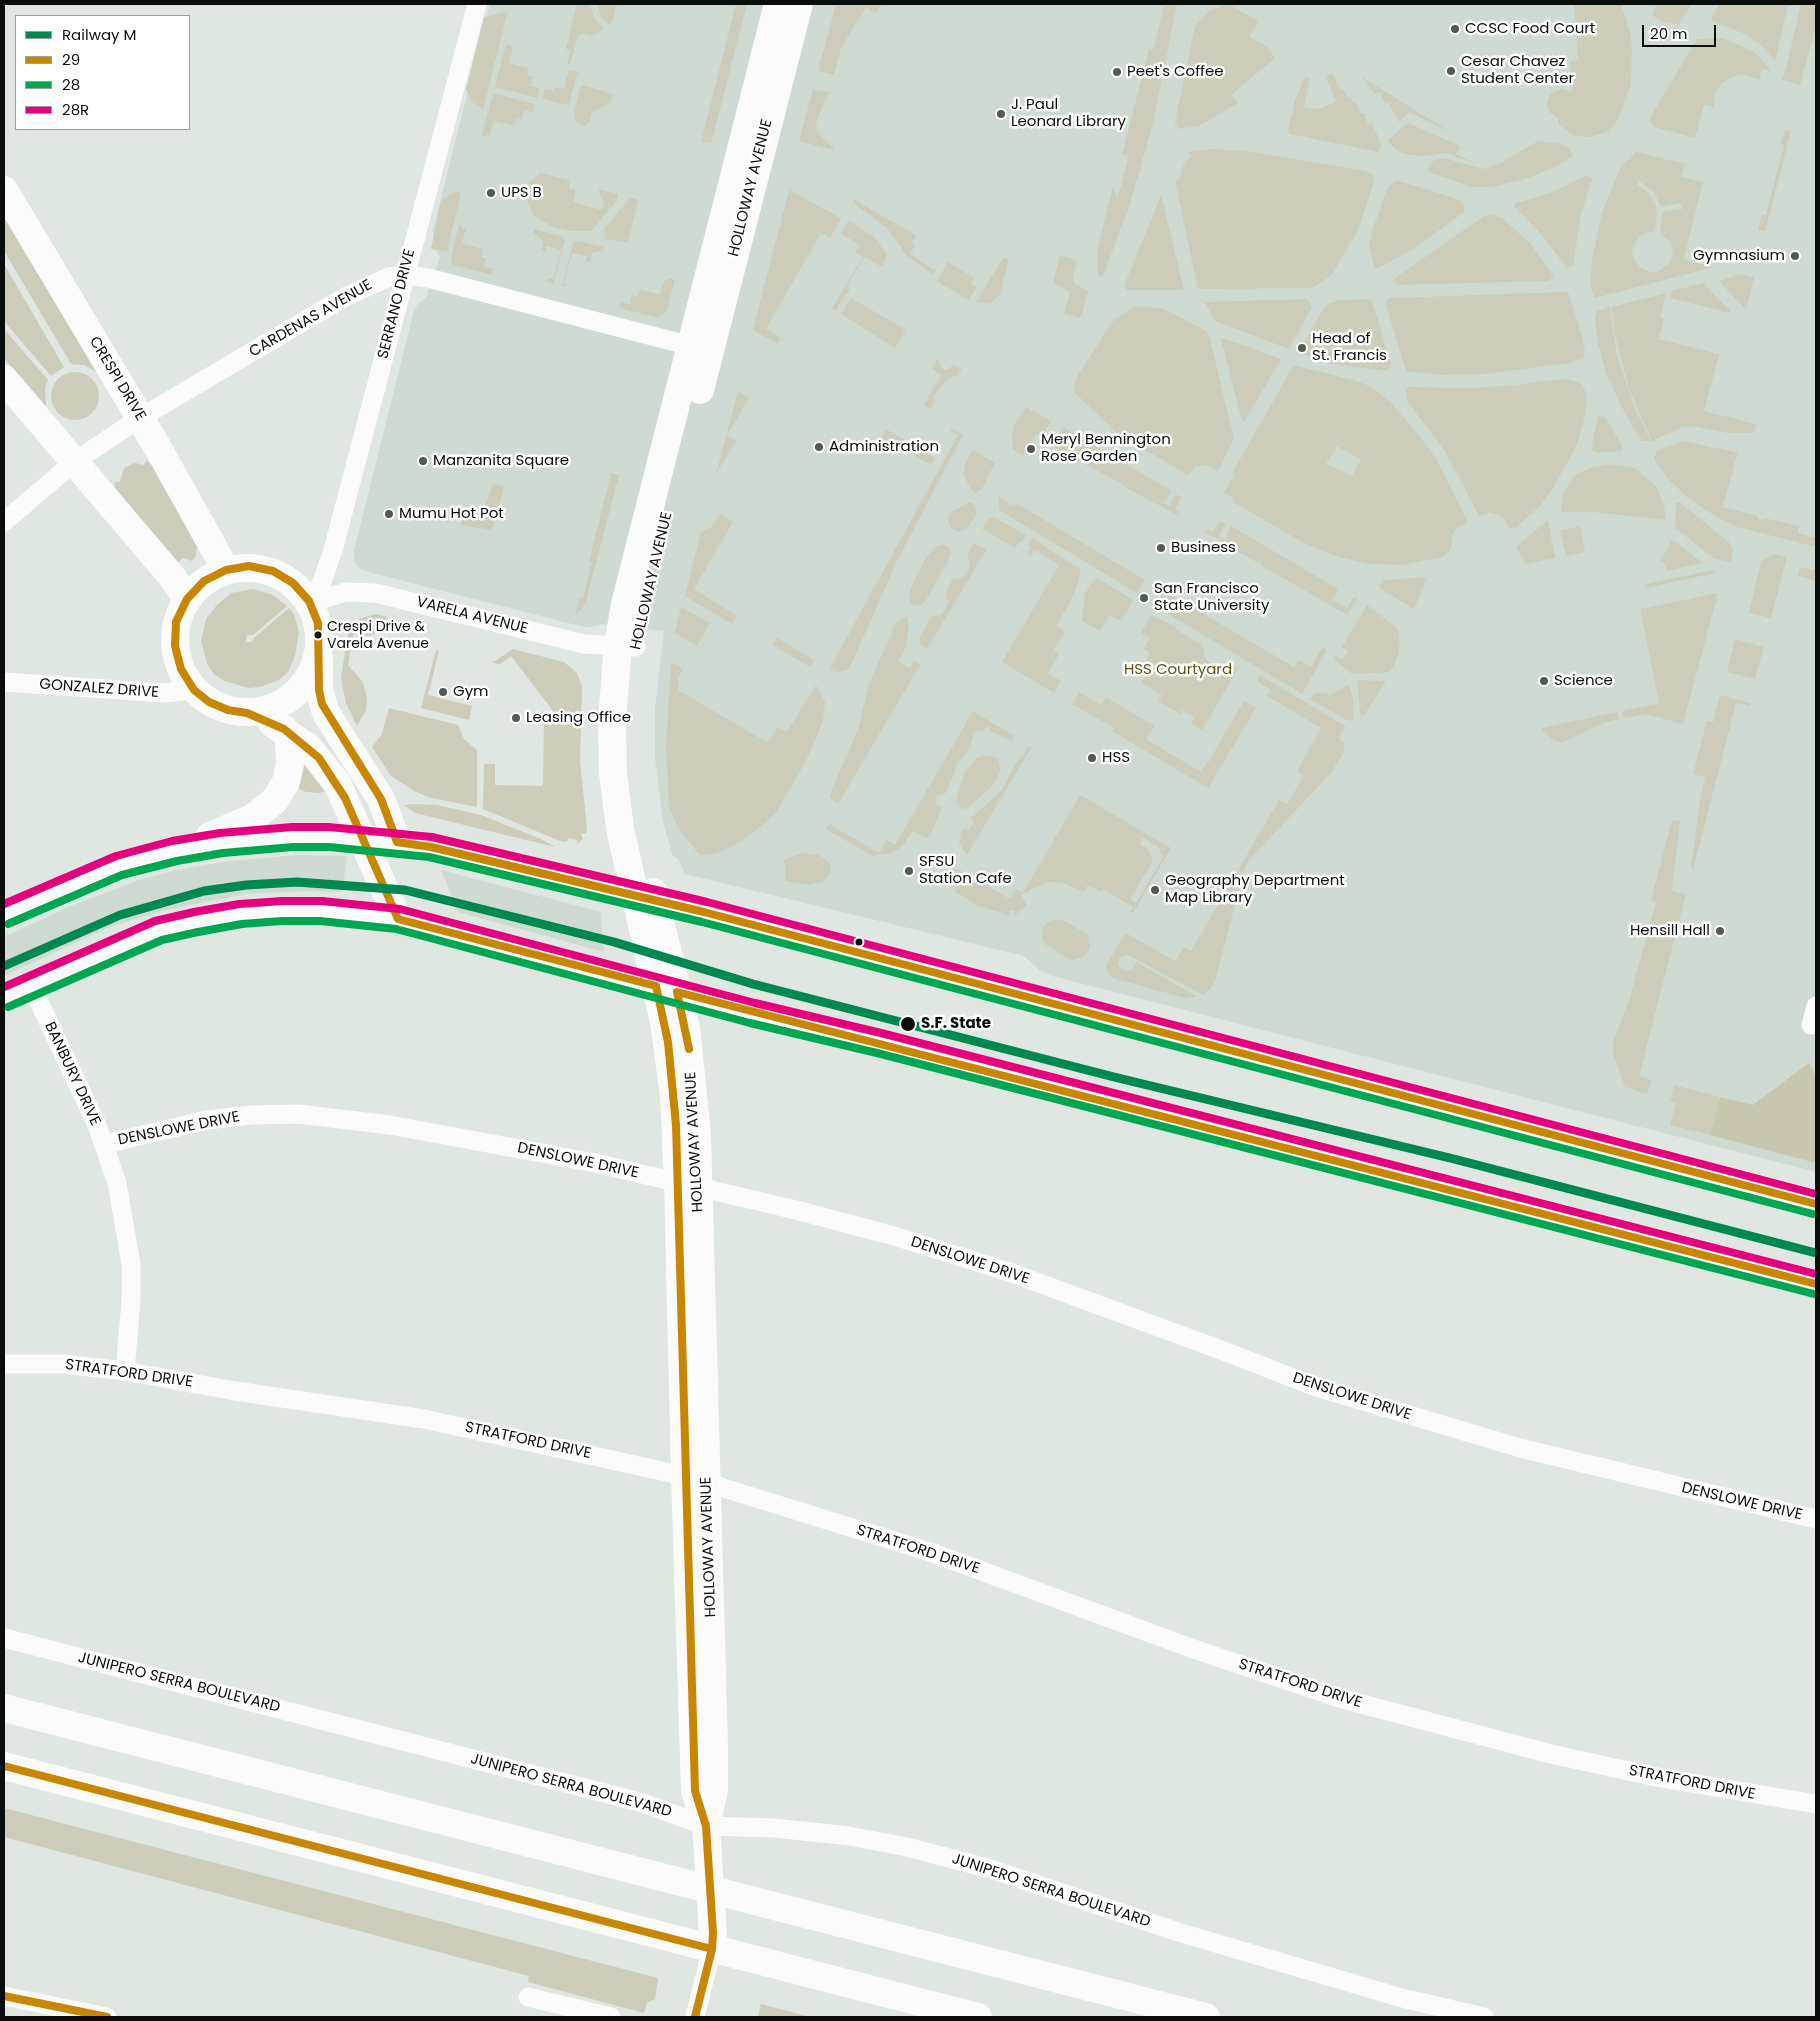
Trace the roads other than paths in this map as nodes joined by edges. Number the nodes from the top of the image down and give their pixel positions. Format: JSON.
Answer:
{"nodes":[{"id":1,"x":477,"y":4,"type":"edge"},
{"id":2,"x":778,"y":4,"type":"edge"},
{"id":3,"x":799,"y":4,"type":"edge"},
{"id":4,"x":4,"y":190,"type":"edge"},
{"id":5,"x":404,"y":275,"type":"junction"},
{"id":6,"x":691,"y":346,"type":"junction"},
{"id":7,"x":4,"y":379,"type":"edge"},
{"id":8,"x":140,"y":418,"type":"junction"},
{"id":9,"x":74,"y":462,"type":"junction"},
{"id":10,"x":4,"y":522,"type":"edge"},
{"id":11,"x":226,"y":570,"type":"junction"},
{"id":12,"x":187,"y":599,"type":"junction"},
{"id":13,"x":309,"y":602,"type":"junction"},
{"id":14,"x":319,"y":647,"type":"junction"},
{"id":15,"x":627,"y":647,"type":"junction"},
{"id":16,"x":4,"y":682,"type":"edge"},
{"id":17,"x":194,"y":690,"type":"junction"},
{"id":18,"x":247,"y":713,"type":"junction"},
{"id":19,"x":284,"y":729,"type":"junction"},
{"id":20,"x":361,"y":838,"type":"junction"},
{"id":21,"x":397,"y":842,"type":"junction"},
{"id":22,"x":175,"y":851,"type":"junction"},
{"id":23,"x":645,"y":899,"type":"junction"},
{"id":24,"x":4,"y":915,"type":"edge"},
{"id":25,"x":398,"y":919,"type":"junction"},
{"id":26,"x":31,"y":985,"type":"junction"},
{"id":27,"x":666,"y":989,"type":"junction"},
{"id":28,"x":4,"y":998,"type":"edge"},
{"id":29,"x":1816,"y":1006,"type":"edge"},
{"id":30,"x":1811,"y":1025,"type":"dead end"},
{"id":31,"x":104,"y":1144,"type":"junction"},
{"id":32,"x":689,"y":1186,"type":"junction"},
{"id":33,"x":1816,"y":1204,"type":"edge"},
{"id":34,"x":1816,"y":1284,"type":"edge"},
{"id":35,"x":4,"y":1364,"type":"edge"},
{"id":36,"x":125,"y":1371,"type":"junction"},
{"id":37,"x":696,"y":1479,"type":"junction"},
{"id":38,"x":1816,"y":1519,"type":"edge"},
{"id":39,"x":4,"y":1638,"type":"edge"},
{"id":40,"x":4,"y":1708,"type":"edge"},
{"id":41,"x":4,"y":1766,"type":"edge"},
{"id":42,"x":1816,"y":1804,"type":"edge"},
{"id":43,"x":706,"y":1826,"type":"junction"},
{"id":44,"x":710,"y":1890,"type":"junction"},
{"id":45,"x":712,"y":1949,"type":"junction"},
{"id":46,"x":4,"y":1996,"type":"edge"},
{"id":47,"x":528,"y":1998,"type":"dead end"},
{"id":48,"x":107,"y":2017,"type":"edge"},
{"id":49,"x":611,"y":2017,"type":"edge"},
{"id":50,"x":695,"y":2017,"type":"edge"},
{"id":51,"x":978,"y":2017,"type":"edge"},
{"id":52,"x":1206,"y":2017,"type":"edge"},
{"id":53,"x":1484,"y":2017,"type":"edge"}],
"edges":[{"from":1,"to":5,"type":"street","name":"SERRANO DRIVE"},
{"from":2,"to":6,"type":"main road","name":"HOLLOWAY AVENUE"},
{"from":3,"to":15,"type":"main road","name":"HOLLOWAY AVENUE"},
{"from":4,"to":8,"type":"main road","name":"CRESPI DRIVE"},
{"from":5,"to":6,"type":"street","name":"CARDENAS AVENUE"},
{"from":5,"to":8,"type":"street","name":"CARDENAS AVENUE"},
{"from":5,"to":13,"type":"street","name":"SERRANO DRIVE"},
{"from":6,"to":15,"type":"main road","name":"HOLLOWAY AVENUE"},
{"from":7,"to":9,"type":"main road"},
{"from":8,"to":9,"type":"street","name":"CARDENAS AVENUE"},
{"from":8,"to":11,"type":"main road","name":"CRESPI DRIVE"},
{"from":9,"to":10,"type":"street","name":"CARDENAS AVENUE"},
{"from":9,"to":12,"type":"main road"},
{"from":11,"to":12,"type":"main road"},
{"from":11,"to":13,"type":"main road"},
{"from":12,"to":17,"type":"main road"},
{"from":13,"to":14,"type":"main road"},
{"from":13,"to":15,"type":"street","name":"VARELA AVENUE"},
{"from":14,"to":18,"type":"main road"},
{"from":14,"to":21,"type":"main road"},
{"from":15,"to":23,"type":"main road","name":"HOLLOWAY AVENUE"},
{"from":16,"to":17,"type":"street","name":"GONZALEZ DRIVE"},
{"from":17,"to":18,"type":"main road"},
{"from":18,"to":19,"type":"main road"},
{"from":19,"to":20,"type":"main road"},
{"from":19,"to":22,"type":"main road"},
{"from":20,"to":21,"type":"main road"},
{"from":20,"to":22,"type":"main road"},
{"from":20,"to":25,"type":"main road"},
{"from":21,"to":23,"type":"main road"},
{"from":22,"to":24,"type":"main road"},
{"from":23,"to":27,"type":"main road","name":"HOLLOWAY AVENUE"},
{"from":23,"to":33,"type":"main road"},
{"from":25,"to":26,"type":"main road"},
{"from":25,"to":27,"type":"main road"},
{"from":26,"to":28,"type":"main road"},
{"from":26,"to":31,"type":"street","name":"BANBURY DRIVE"},
{"from":27,"to":32,"type":"main road","name":"HOLLOWAY AVENUE"},
{"from":27,"to":34,"type":"main road"},
{"from":29,"to":30,"type":"street"},
{"from":31,"to":32,"type":"street","name":"DENSLOWE DRIVE"},
{"from":31,"to":36,"type":"street","name":"BANBURY DRIVE"},
{"from":32,"to":37,"type":"main road","name":"HOLLOWAY AVENUE"},
{"from":32,"to":38,"type":"street","name":"DENSLOWE DRIVE"},
{"from":35,"to":36,"type":"street","name":"STRATFORD DRIVE"},
{"from":36,"to":37,"type":"street","name":"STRATFORD DRIVE"},
{"from":37,"to":42,"type":"street","name":"STRATFORD DRIVE"},
{"from":37,"to":43,"type":"main road","name":"HOLLOWAY AVENUE"},
{"from":39,"to":43,"type":"street","name":"JUNIPERO SERRA BOULEVARD"},
{"from":40,"to":44,"type":"main road"},
{"from":41,"to":45,"type":"main road"},
{"from":43,"to":44,"type":"main road","name":"HOLLOWAY AVENUE"},
{"from":43,"to":53,"type":"street","name":"JUNIPERO SERRA BOULEVARD"},
{"from":44,"to":45,"type":"main road","name":"HOLLOWAY AVENUE"},
{"from":44,"to":52,"type":"main road"},
{"from":45,"to":50,"type":"street","name":"HOLLOWAY AVENUE"},
{"from":45,"to":51,"type":"main road"},
{"from":46,"to":48,"type":"street"},
{"from":47,"to":49,"type":"street"}]}
